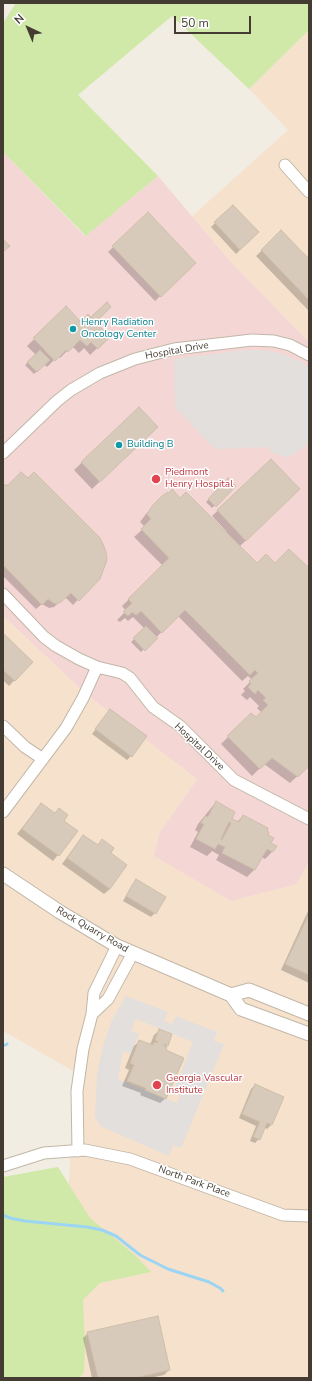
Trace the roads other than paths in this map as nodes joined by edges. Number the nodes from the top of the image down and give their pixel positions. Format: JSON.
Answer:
{"nodes":[{"id":1,"x":285,"y":165,"type":"dead end"},
{"id":2,"x":309,"y":192,"type":"edge"},
{"id":3,"x":309,"y":354,"type":"edge"},
{"id":4,"x":3,"y":453,"type":"edge"},
{"id":5,"x":3,"y":594,"type":"edge"},
{"id":6,"x":97,"y":667,"type":"junction"},
{"id":7,"x":3,"y":726,"type":"edge"},
{"id":8,"x":43,"y":759,"type":"junction"},
{"id":9,"x":3,"y":812,"type":"edge"},
{"id":10,"x":309,"y":819,"type":"edge"},
{"id":11,"x":3,"y":874,"type":"edge"},
{"id":12,"x":117,"y":946,"type":"junction"},
{"id":13,"x":133,"y":953,"type":"junction"},
{"id":14,"x":231,"y":995,"type":"junction"},
{"id":15,"x":92,"y":1014,"type":"junction"},
{"id":16,"x":309,"y":1014,"type":"edge"},
{"id":17,"x":309,"y":1034,"type":"edge"},
{"id":18,"x":78,"y":1151,"type":"junction"},
{"id":19,"x":3,"y":1166,"type":"edge"},
{"id":20,"x":309,"y":1216,"type":"edge"}],
"edges":[{"from":1,"to":2,"type":"street"},
{"from":3,"to":4,"type":"street","name":"Hospital Drive"},
{"from":5,"to":6,"type":"street","name":"Hospital Drive"},
{"from":6,"to":8,"type":"street"},
{"from":6,"to":10,"type":"street","name":"Hospital Drive"},
{"from":7,"to":8,"type":"street"},
{"from":8,"to":9,"type":"street"},
{"from":11,"to":12,"type":"street","name":"Rock Quarry Road"},
{"from":12,"to":13,"type":"street","name":"Rock Quarry Road"},
{"from":12,"to":15,"type":"street"},
{"from":13,"to":14,"type":"street","name":"Rock Quarry Road"},
{"from":13,"to":15,"type":"street"},
{"from":14,"to":16,"type":"street"},
{"from":14,"to":17,"type":"street","name":"Rock Quarry Road"},
{"from":15,"to":18,"type":"street"},
{"from":18,"to":19,"type":"street","name":"North Park Place"},
{"from":18,"to":20,"type":"street","name":"North Park Place"}]}
